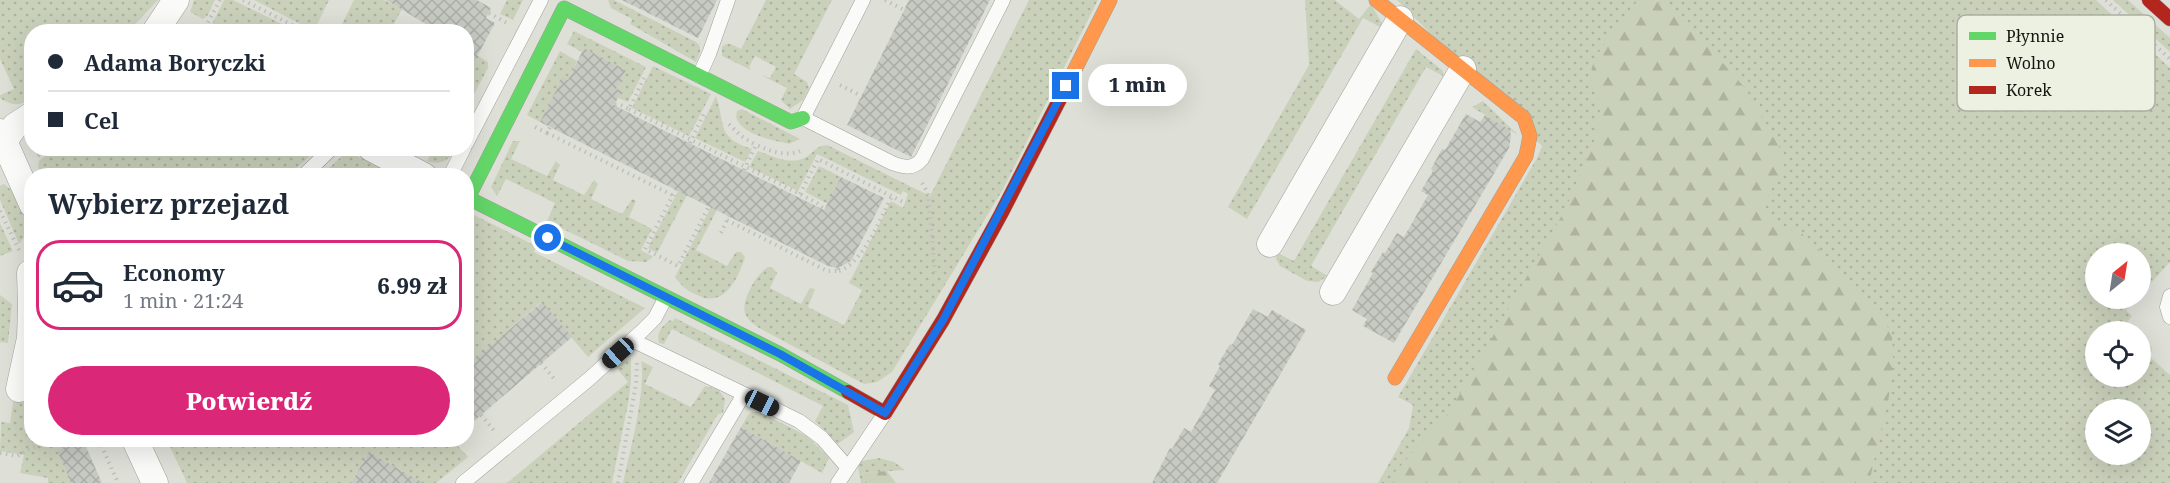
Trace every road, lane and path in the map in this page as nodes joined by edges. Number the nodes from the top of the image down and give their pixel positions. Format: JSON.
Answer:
{"nodes":[{"id":1,"x":176,"y":0,"type":"edge"},
{"id":2,"x":220,"y":0,"type":"edge"},
{"id":3,"x":243,"y":0,"type":"edge"},
{"id":4,"x":540,"y":0,"type":"edge"},
{"id":5,"x":728,"y":0,"type":"edge"},
{"id":6,"x":863,"y":0,"type":"edge"},
{"id":7,"x":885,"y":0,"type":"edge"},
{"id":8,"x":1003,"y":0,"type":"edge"},
{"id":9,"x":1110,"y":0,"type":"edge"},
{"id":10,"x":1376,"y":0,"type":"edge"},
{"id":11,"x":2149,"y":0,"type":"edge"},
{"id":12,"x":904,"y":10,"type":"dead end"},
{"id":13,"x":489,"y":13,"type":"dead end"},
{"id":14,"x":1400,"y":19,"type":"junction"},
{"id":15,"x":2170,"y":20,"type":"edge"},
{"id":16,"x":160,"y":24,"type":"edge"},
{"id":17,"x":207,"y":24,"type":"edge"},
{"id":18,"x":290,"y":24,"type":"edge"},
{"id":19,"x":512,"y":26,"type":"dead end"},
{"id":20,"x":1463,"y":69,"type":"junction"},
{"id":21,"x":699,"y":76,"type":"junction"},
{"id":22,"x":645,"y":77,"type":"dead end"},
{"id":23,"x":836,"y":83,"type":"dead end"},
{"id":24,"x":718,"y":86,"type":"junction"},
{"id":25,"x":861,"y":96,"type":"dead end"},
{"id":26,"x":615,"y":105,"type":"dead end"},
{"id":27,"x":629,"y":109,"type":"junction"},
{"id":28,"x":803,"y":118,"type":"junction"},
{"id":29,"x":24,"y":121,"type":"edge"},
{"id":30,"x":532,"y":125,"type":"dead end"},
{"id":31,"x":550,"y":127,"type":"dead end"},
{"id":32,"x":474,"y":128,"type":"edge"},
{"id":33,"x":547,"y":133,"type":"junction"},
{"id":34,"x":2,"y":140,"type":"edge"},
{"id":35,"x":691,"y":142,"type":"junction"},
{"id":36,"x":324,"y":156,"type":"edge"},
{"id":37,"x":386,"y":156,"type":"edge"},
{"id":38,"x":914,"y":166,"type":"junction"},
{"id":39,"x":311,"y":168,"type":"edge"},
{"id":40,"x":409,"y":168,"type":"edge"},
{"id":41,"x":474,"y":183,"type":"edge"},
{"id":42,"x":24,"y":187,"type":"edge"},
{"id":43,"x":676,"y":189,"type":"dead end"},
{"id":44,"x":800,"y":194,"type":"junction"},
{"id":45,"x":673,"y":195,"type":"junction"},
{"id":46,"x":892,"y":196,"type":"junction"},
{"id":47,"x":474,"y":201,"type":"edge"},
{"id":48,"x":903,"y":202,"type":"dead end"},
{"id":49,"x":709,"y":206,"type":"dead end"},
{"id":50,"x":825,"y":210,"type":"dead end"},
{"id":51,"x":0,"y":211,"type":"edge"},
{"id":52,"x":721,"y":233,"type":"dead end"},
{"id":53,"x":1270,"y":244,"type":"dead end"},
{"id":54,"x":24,"y":261,"type":"edge"},
{"id":55,"x":936,"y":281,"type":"dead end"},
{"id":56,"x":1333,"y":292,"type":"dead end"},
{"id":57,"x":2170,"y":296,"type":"edge"},
{"id":58,"x":666,"y":297,"type":"junction"},
{"id":59,"x":2170,"y":317,"type":"edge"},
{"id":60,"x":637,"y":343,"type":"junction"},
{"id":61,"x":24,"y":366,"type":"edge"},
{"id":62,"x":1395,"y":378,"type":"dead end"},
{"id":63,"x":19,"y":389,"type":"dead end"},
{"id":64,"x":744,"y":394,"type":"junction"},
{"id":65,"x":885,"y":413,"type":"junction"},
{"id":66,"x":35,"y":447,"type":"edge"},
{"id":67,"x":102,"y":447,"type":"edge"},
{"id":68,"x":138,"y":447,"type":"edge"},
{"id":69,"x":0,"y":453,"type":"edge"},
{"id":70,"x":848,"y":468,"type":"junction"},
{"id":71,"x":118,"y":483,"type":"edge"},
{"id":72,"x":155,"y":483,"type":"edge"},
{"id":73,"x":463,"y":483,"type":"edge"},
{"id":74,"x":618,"y":483,"type":"edge"},
{"id":75,"x":691,"y":483,"type":"edge"},
{"id":76,"x":838,"y":483,"type":"edge"}],
"edges":[{"from":1,"to":16,"type":"street"},
{"from":2,"to":17,"type":"path"},
{"from":3,"to":18,"type":"path"},
{"from":4,"to":32,"type":"lane"},
{"from":5,"to":21,"type":"lane"},
{"from":6,"to":28,"type":"lane"},
{"from":7,"to":12,"type":"path"},
{"from":8,"to":38,"type":"lane"},
{"from":9,"to":65,"type":"street"},
{"from":10,"to":14,"type":"street"},
{"from":11,"to":15,"type":"street"},
{"from":13,"to":19,"type":"path"},
{"from":14,"to":20,"type":"street"},
{"from":14,"to":53,"type":"street"},
{"from":20,"to":56,"type":"street"},
{"from":20,"to":62,"type":"street"},
{"from":21,"to":24,"type":"street"},
{"from":21,"to":41,"type":"street"},
{"from":22,"to":27,"type":"path"},
{"from":23,"to":25,"type":"path"},
{"from":24,"to":28,"type":"street"},
{"from":24,"to":35,"type":"path"},
{"from":26,"to":27,"type":"path"},
{"from":27,"to":35,"type":"path"},
{"from":28,"to":38,"type":"lane"},
{"from":29,"to":34,"type":"street"},
{"from":30,"to":33,"type":"path"},
{"from":31,"to":33,"type":"path"},
{"from":33,"to":45,"type":"path"},
{"from":34,"to":42,"type":"street"},
{"from":35,"to":44,"type":"path"},
{"from":36,"to":39,"type":"lane"},
{"from":37,"to":40,"type":"street"},
{"from":38,"to":55,"type":"path"},
{"from":43,"to":45,"type":"path"},
{"from":44,"to":46,"type":"path"},
{"from":44,"to":50,"type":"path"},
{"from":45,"to":49,"type":"path"},
{"from":46,"to":48,"type":"path"},
{"from":46,"to":52,"type":"path"},
{"from":47,"to":58,"type":"street"},
{"from":51,"to":54,"type":"path"},
{"from":57,"to":59,"type":"lane"},
{"from":58,"to":60,"type":"lane"},
{"from":58,"to":65,"type":"street"},
{"from":60,"to":64,"type":"lane"},
{"from":60,"to":73,"type":"lane"},
{"from":60,"to":74,"type":"path"},
{"from":61,"to":63,"type":"street"},
{"from":64,"to":70,"type":"lane"},
{"from":64,"to":75,"type":"lane"},
{"from":65,"to":70,"type":"lane"},
{"from":66,"to":69,"type":"path"},
{"from":67,"to":71,"type":"path"},
{"from":68,"to":72,"type":"street"},
{"from":70,"to":76,"type":"lane"}]}
